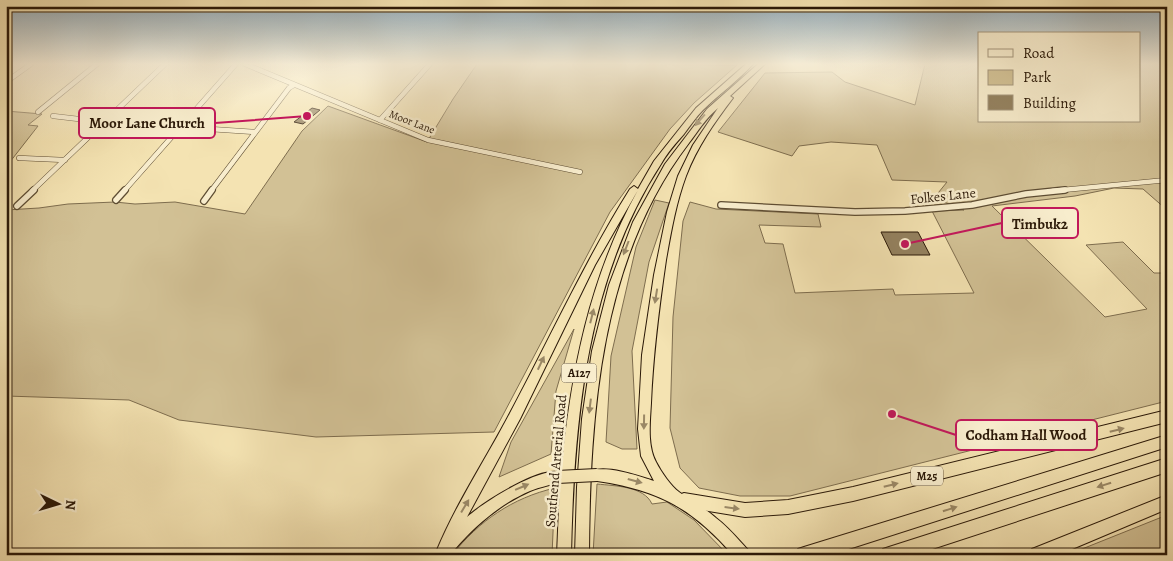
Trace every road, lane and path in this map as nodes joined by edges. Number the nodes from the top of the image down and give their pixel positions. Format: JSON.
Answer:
{"nodes":[{"id":1,"x":65,"y":90,"type":"edge"},
{"id":2,"x":137,"y":90,"type":"edge"},
{"id":3,"x":213,"y":90,"type":"edge"},
{"id":4,"x":287,"y":90,"type":"edge"},
{"id":5,"x":307,"y":90,"type":"edge"},
{"id":6,"x":407,"y":90,"type":"edge"},
{"id":7,"x":721,"y":90,"type":"edge"},
{"id":8,"x":730,"y":90,"type":"edge"},
{"id":9,"x":735,"y":90,"type":"edge"},
{"id":10,"x":710,"y":98,"type":"junction"},
{"id":11,"x":38,"y":112,"type":"dead end"},
{"id":12,"x":53,"y":116,"type":"dead end"},
{"id":13,"x":380,"y":120,"type":"junction"},
{"id":14,"x":104,"y":122,"type":"junction"},
{"id":15,"x":181,"y":127,"type":"junction"},
{"id":16,"x":255,"y":132,"type":"junction"},
{"id":17,"x":19,"y":158,"type":"dead end"},
{"id":18,"x":65,"y":160,"type":"junction"},
{"id":19,"x":580,"y":172,"type":"dead end"},
{"id":20,"x":1167,"y":180,"type":"edge"},
{"id":21,"x":116,"y":200,"type":"dead end"},
{"id":22,"x":204,"y":200,"type":"dead end"},
{"id":23,"x":721,"y":205,"type":"dead end"},
{"id":24,"x":17,"y":206,"type":"dead end"},
{"id":25,"x":1167,"y":416,"type":"edge"},
{"id":26,"x":1167,"y":441,"type":"edge"},
{"id":27,"x":1167,"y":465,"type":"edge"},
{"id":28,"x":678,"y":497,"type":"junction"},
{"id":29,"x":1167,"y":502,"type":"edge"},
{"id":30,"x":442,"y":552,"type":"edge"},
{"id":31,"x":564,"y":555,"type":"edge"},
{"id":32,"x":582,"y":555,"type":"edge"},
{"id":33,"x":743,"y":555,"type":"edge"},
{"id":34,"x":804,"y":555,"type":"edge"},
{"id":35,"x":889,"y":555,"type":"edge"},
{"id":36,"x":1038,"y":555,"type":"edge"}],
"edges":[{"from":1,"to":11,"type":"street"},
{"from":2,"to":14,"type":"street"},
{"from":3,"to":15,"type":"street"},
{"from":4,"to":16,"type":"street"},
{"from":5,"to":13,"type":"street","name":"Moor Lane"},
{"from":6,"to":13,"type":"street"},
{"from":7,"to":10,"type":"highway","name":"Southend Arterial Road","number":"A127"},
{"from":8,"to":32,"type":"highway","name":"Southend Arterial Road","number":"A127","one_way":true},
{"from":9,"to":28,"type":"highway","one_way":true},
{"from":30,"to":10,"type":"highway","one_way":true},
{"from":31,"to":10,"type":"highway","name":"Southend Arterial Road","number":"A127","one_way":true},
{"from":12,"to":14,"type":"street"},
{"from":13,"to":19,"type":"street","name":"Moor Lane"},
{"from":14,"to":15,"type":"street"},
{"from":14,"to":18,"type":"street"},
{"from":15,"to":16,"type":"street"},
{"from":15,"to":21,"type":"street"},
{"from":16,"to":22,"type":"street"},
{"from":17,"to":18,"type":"street"},
{"from":18,"to":24,"type":"street"},
{"from":20,"to":23,"type":"street","name":"Folkes Lane"},
{"from":28,"to":25,"type":"highway","number":"M25","one_way":true},
{"from":34,"to":26,"type":"highway","one_way":true},
{"from":27,"to":35,"type":"highway","one_way":true},
{"from":30,"to":28,"type":"highway","one_way":true,"bridge":true},
{"from":28,"to":33,"type":"highway"},
{"from":29,"to":36,"type":"highway"}]}
